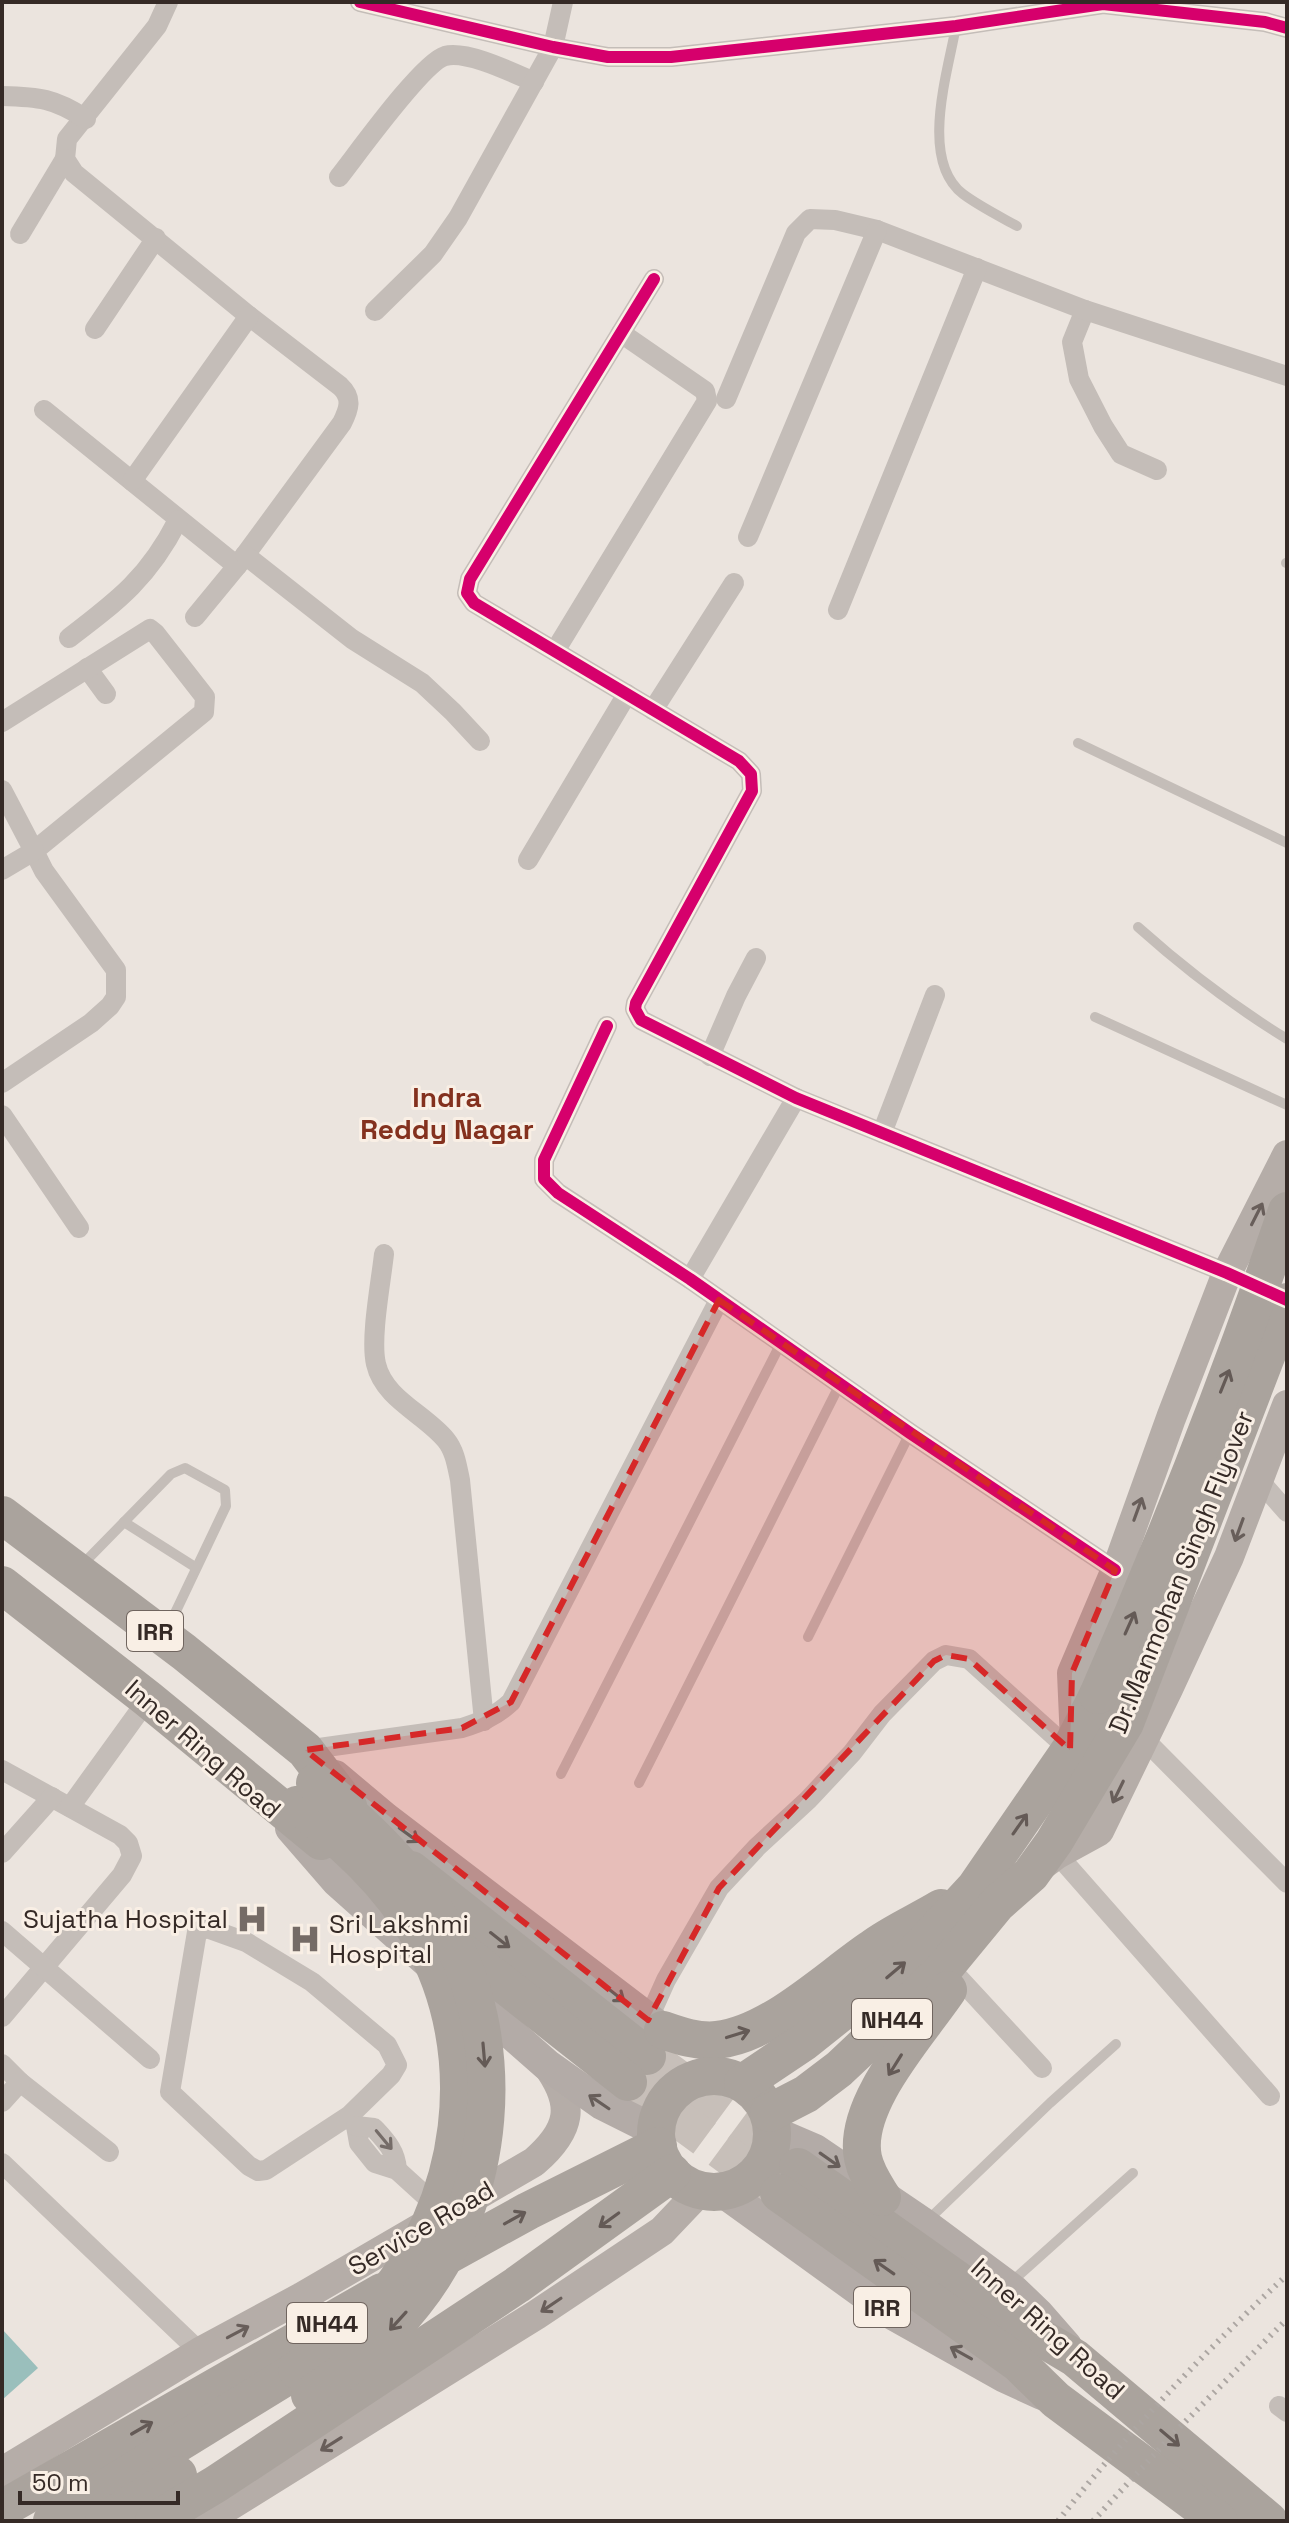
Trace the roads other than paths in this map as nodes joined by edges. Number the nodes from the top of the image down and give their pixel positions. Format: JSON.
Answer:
{"nodes":[{"id":1,"x":168,"y":2,"type":"edge"},
{"id":2,"x":360,"y":2,"type":"edge"},
{"id":3,"x":563,"y":2,"type":"edge"},
{"id":4,"x":1101,"y":3,"type":"edge"},
{"id":5,"x":956,"y":26,"type":"junction"},
{"id":6,"x":1287,"y":28,"type":"edge"},
{"id":7,"x":553,"y":47,"type":"junction"},
{"id":8,"x":534,"y":82,"type":"junction"},
{"id":9,"x":2,"y":96,"type":"edge"},
{"id":10,"x":86,"y":119,"type":"junction"},
{"id":11,"x":65,"y":159,"type":"junction"},
{"id":12,"x":339,"y":177,"type":"dead end"},
{"id":13,"x":1017,"y":226,"type":"dead end"},
{"id":14,"x":877,"y":230,"type":"junction"},
{"id":15,"x":20,"y":234,"type":"dead end"},
{"id":16,"x":156,"y":238,"type":"junction"},
{"id":17,"x":977,"y":268,"type":"junction"},
{"id":18,"x":654,"y":279,"type":"dead end"},
{"id":19,"x":1085,"y":310,"type":"junction"},
{"id":20,"x":375,"y":311,"type":"dead end"},
{"id":21,"x":249,"y":316,"type":"junction"},
{"id":22,"x":95,"y":329,"type":"dead end"},
{"id":23,"x":621,"y":333,"type":"junction"},
{"id":24,"x":1287,"y":376,"type":"edge"},
{"id":25,"x":726,"y":399,"type":"dead end"},
{"id":26,"x":44,"y":410,"type":"dead end"},
{"id":27,"x":1157,"y":470,"type":"dead end"},
{"id":28,"x":132,"y":481,"type":"junction"},
{"id":29,"x":178,"y":520,"type":"junction"},
{"id":30,"x":748,"y":537,"type":"dead end"},
{"id":31,"x":241,"y":561,"type":"junction"},
{"id":32,"x":734,"y":583,"type":"dead end"},
{"id":33,"x":838,"y":610,"type":"dead end"},
{"id":34,"x":195,"y":617,"type":"dead end"},
{"id":35,"x":69,"y":638,"type":"dead end"},
{"id":36,"x":555,"y":651,"type":"junction"},
{"id":37,"x":87,"y":668,"type":"junction"},
{"id":38,"x":106,"y":694,"type":"dead end"},
{"id":39,"x":627,"y":694,"type":"junction"},
{"id":40,"x":653,"y":710,"type":"junction"},
{"id":41,"x":2,"y":722,"type":"edge"},
{"id":42,"x":480,"y":741,"type":"dead end"},
{"id":43,"x":1078,"y":743,"type":"dead end"},
{"id":44,"x":2,"y":790,"type":"edge"},
{"id":45,"x":1287,"y":843,"type":"edge"},
{"id":46,"x":34,"y":851,"type":"junction"},
{"id":47,"x":528,"y":860,"type":"dead end"},
{"id":48,"x":2,"y":870,"type":"edge"},
{"id":49,"x":1138,"y":927,"type":"dead end"},
{"id":50,"x":756,"y":958,"type":"dead end"},
{"id":51,"x":935,"y":995,"type":"dead end"},
{"id":52,"x":1095,"y":1017,"type":"dead end"},
{"id":53,"x":607,"y":1026,"type":"dead end"},
{"id":54,"x":1287,"y":1039,"type":"edge"},
{"id":55,"x":710,"y":1056,"type":"junction"},
{"id":56,"x":2,"y":1083,"type":"edge"},
{"id":57,"x":796,"y":1098,"type":"junction"},
{"id":58,"x":1287,"y":1105,"type":"edge"},
{"id":59,"x":2,"y":1115,"type":"edge"},
{"id":60,"x":882,"y":1133,"type":"junction"},
{"id":61,"x":1287,"y":1155,"type":"edge"},
{"id":62,"x":1287,"y":1211,"type":"edge"},
{"id":63,"x":79,"y":1228,"type":"dead end"},
{"id":64,"x":384,"y":1254,"type":"dead end"},
{"id":65,"x":1227,"y":1273,"type":"junction"},
{"id":66,"x":690,"y":1279,"type":"junction"},
{"id":67,"x":719,"y":1300,"type":"junction"},
{"id":68,"x":1287,"y":1301,"type":"edge"},
{"id":69,"x":781,"y":1343,"type":"junction"},
{"id":70,"x":840,"y":1384,"type":"junction"},
{"id":71,"x":1287,"y":1405,"type":"edge"},
{"id":72,"x":910,"y":1433,"type":"junction"},
{"id":73,"x":1258,"y":1479,"type":"junction"},
{"id":74,"x":1287,"y":1512,"type":"edge"},
{"id":75,"x":2,"y":1515,"type":"edge"},
{"id":76,"x":124,"y":1522,"type":"junction"},
{"id":77,"x":2,"y":1535,"type":"edge"},
{"id":78,"x":195,"y":1567,"type":"junction"},
{"id":79,"x":2,"y":1570,"type":"edge"},
{"id":80,"x":1115,"y":1570,"type":"junction"},
{"id":81,"x":76,"y":1571,"type":"junction"},
{"id":82,"x":2,"y":1585,"type":"edge"},
{"id":83,"x":164,"y":1637,"type":"junction"},
{"id":84,"x":808,"y":1637,"type":"dead end"},
{"id":85,"x":148,"y":1699,"type":"junction"},
{"id":86,"x":484,"y":1721,"type":"junction"},
{"id":87,"x":1144,"y":1739,"type":"junction"},
{"id":88,"x":1073,"y":1746,"type":"junction"},
{"id":89,"x":305,"y":1750,"type":"junction"},
{"id":90,"x":2,"y":1770,"type":"edge"},
{"id":91,"x":561,"y":1774,"type":"dead end"},
{"id":92,"x":639,"y":1783,"type":"dead end"},
{"id":93,"x":266,"y":1798,"type":"junction"},
{"id":94,"x":61,"y":1802,"type":"junction"},
{"id":95,"x":2,"y":1853,"type":"edge"},
{"id":96,"x":1044,"y":1864,"type":"junction"},
{"id":97,"x":1287,"y":1883,"type":"edge"},
{"id":98,"x":986,"y":1896,"type":"junction"},
{"id":99,"x":2,"y":1931,"type":"edge"},
{"id":100,"x":44,"y":1968,"type":"junction"},
{"id":101,"x":957,"y":1976,"type":"junction"},
{"id":102,"x":2,"y":2017,"type":"edge"},
{"id":103,"x":1116,"y":2044,"type":"dead end"},
{"id":104,"x":646,"y":2047,"type":"junction"},
{"id":105,"x":150,"y":2059,"type":"dead end"},
{"id":106,"x":2,"y":2064,"type":"edge"},
{"id":107,"x":547,"y":2065,"type":"junction"},
{"id":108,"x":1042,"y":2068,"type":"dead end"},
{"id":109,"x":20,"y":2082,"type":"junction"},
{"id":110,"x":743,"y":2083,"type":"junction"},
{"id":111,"x":1270,"y":2096,"type":"dead end"},
{"id":112,"x":2,"y":2102,"type":"edge"},
{"id":113,"x":353,"y":2121,"type":"junction"},
{"id":114,"x":771,"y":2123,"type":"junction"},
{"id":115,"x":109,"y":2152,"type":"dead end"},
{"id":116,"x":2,"y":2163,"type":"edge"},
{"id":117,"x":682,"y":2166,"type":"junction"},
{"id":118,"x":1133,"y":2173,"type":"dead end"},
{"id":119,"x":882,"y":2197,"type":"junction"},
{"id":120,"x":445,"y":2214,"type":"junction"},
{"id":121,"x":924,"y":2224,"type":"junction"},
{"id":122,"x":1008,"y":2286,"type":"junction"},
{"id":123,"x":200,"y":2352,"type":"junction"},
{"id":124,"x":1075,"y":2358,"type":"junction"},
{"id":125,"x":1056,"y":2400,"type":"junction"},
{"id":126,"x":2,"y":2472,"type":"edge"},
{"id":127,"x":2,"y":2509,"type":"edge"},
{"id":128,"x":52,"y":2521,"type":"edge"},
{"id":129,"x":104,"y":2521,"type":"edge"},
{"id":130,"x":154,"y":2521,"type":"edge"},
{"id":131,"x":205,"y":2521,"type":"edge"},
{"id":132,"x":1219,"y":2521,"type":"edge"},
{"id":133,"x":1269,"y":2521,"type":"edge"}],
"edges":[{"from":1,"to":10,"type":"street"},
{"from":2,"to":7,"type":"street"},
{"from":3,"to":7,"type":"street"},
{"from":4,"to":5,"type":"street"},
{"from":4,"to":6,"type":"street"},
{"from":5,"to":7,"type":"street"},
{"from":5,"to":13,"type":"lane"},
{"from":7,"to":8,"type":"street"},
{"from":8,"to":12,"type":"street"},
{"from":8,"to":20,"type":"street"},
{"from":9,"to":10,"type":"street"},
{"from":10,"to":11,"type":"street"},
{"from":11,"to":15,"type":"street"},
{"from":11,"to":16,"type":"street"},
{"from":14,"to":17,"type":"street"},
{"from":14,"to":25,"type":"street"},
{"from":14,"to":30,"type":"street"},
{"from":16,"to":21,"type":"street"},
{"from":16,"to":22,"type":"street"},
{"from":17,"to":19,"type":"street"},
{"from":17,"to":33,"type":"street"},
{"from":18,"to":23,"type":"street"},
{"from":19,"to":24,"type":"street"},
{"from":19,"to":27,"type":"street"},
{"from":21,"to":28,"type":"street"},
{"from":21,"to":31,"type":"street"},
{"from":23,"to":36,"type":"street"},
{"from":23,"to":36,"type":"street"},
{"from":26,"to":28,"type":"street"},
{"from":28,"to":29,"type":"street"},
{"from":29,"to":31,"type":"street"},
{"from":29,"to":35,"type":"street"},
{"from":31,"to":34,"type":"street"},
{"from":31,"to":42,"type":"street"},
{"from":32,"to":40,"type":"street"},
{"from":36,"to":39,"type":"street"},
{"from":37,"to":38,"type":"street"},
{"from":37,"to":41,"type":"street"},
{"from":37,"to":46,"type":"street"},
{"from":39,"to":40,"type":"street"},
{"from":39,"to":47,"type":"street"},
{"from":40,"to":55,"type":"street"},
{"from":43,"to":45,"type":"lane"},
{"from":44,"to":46,"type":"street"},
{"from":46,"to":48,"type":"street"},
{"from":46,"to":56,"type":"street"},
{"from":49,"to":54,"type":"lane"},
{"from":50,"to":55,"type":"street"},
{"from":51,"to":60,"type":"street"},
{"from":52,"to":58,"type":"lane"},
{"from":53,"to":66,"type":"street"},
{"from":55,"to":57,"type":"street"},
{"from":57,"to":60,"type":"street"},
{"from":57,"to":66,"type":"street"},
{"from":59,"to":63,"type":"street"},
{"from":60,"to":65,"type":"street"},
{"from":65,"to":61,"type":"street","one_way":true},
{"from":88,"to":62,"type":"highway","name":"Dr.Manmohan Singh Flyover","number":"NH44","one_way":true,"bridge":true},
{"from":64,"to":86,"type":"street"},
{"from":65,"to":68,"type":"street"},
{"from":80,"to":65,"type":"street","one_way":true},
{"from":66,"to":67,"type":"street"},
{"from":67,"to":69,"type":"street"},
{"from":67,"to":86,"type":"street"},
{"from":68,"to":96,"type":"highway","name":"Dr.Manmohan Singh Flyover","number":"NH44"},
{"from":69,"to":70,"type":"street"},
{"from":69,"to":91,"type":"lane"},
{"from":70,"to":72,"type":"street"},
{"from":70,"to":92,"type":"lane"},
{"from":71,"to":73,"type":"street","number":"NH44"},
{"from":72,"to":80,"type":"street"},
{"from":72,"to":84,"type":"lane"},
{"from":73,"to":74,"type":"street"},
{"from":73,"to":87,"type":"street","number":"NH44","one_way":true},
{"from":75,"to":81,"type":"highway","number":"IRR"},
{"from":76,"to":78,"type":"lane"},
{"from":76,"to":78,"type":"lane"},
{"from":76,"to":81,"type":"lane"},
{"from":77,"to":129,"type":"highway","one_way":true,"bridge":true},
{"from":78,"to":83,"type":"lane"},
{"from":79,"to":128,"type":"highway","bridge":true},
{"from":80,"to":88,"type":"street"},
{"from":81,"to":83,"type":"highway","number":"IRR"},
{"from":82,"to":85,"type":"highway","name":"Inner Ring Road","number":"IRR"},
{"from":83,"to":89,"type":"highway","number":"IRR"},
{"from":85,"to":93,"type":"highway","name":"Inner Ring Road","number":"IRR"},
{"from":85,"to":94,"type":"street"},
{"from":86,"to":89,"type":"street"},
{"from":87,"to":96,"type":"street","number":"NH44","one_way":true},
{"from":87,"to":97,"type":"street"},
{"from":98,"to":88,"type":"highway","number":"NH44","one_way":true},
{"from":88,"to":104,"type":"street"},
{"from":89,"to":104,"type":"highway","number":"IRR","one_way":true},
{"from":90,"to":94,"type":"street"},
{"from":93,"to":104,"type":"highway","number":"IRR"},
{"from":93,"to":107,"type":"main road","name":"Inner Ring Road","number":"IRR"},
{"from":94,"to":95,"type":"street"},
{"from":94,"to":100,"type":"street"},
{"from":96,"to":98,"type":"highway","number":"NH44"},
{"from":96,"to":111,"type":"street"},
{"from":98,"to":101,"type":"highway"},
{"from":104,"to":98,"type":"highway","one_way":true},
{"from":110,"to":98,"type":"highway","number":"NH44","one_way":true},
{"from":98,"to":114,"type":"highway","number":"NH44"},
{"from":99,"to":100,"type":"street"},
{"from":100,"to":102,"type":"street"},
{"from":100,"to":105,"type":"street"},
{"from":101,"to":108,"type":"street"},
{"from":101,"to":119,"type":"highway","one_way":true},
{"from":103,"to":121,"type":"lane"},
{"from":106,"to":109,"type":"street"},
{"from":117,"to":107,"type":"main road","name":"Inner Ring Road","number":"IRR","one_way":true},
{"from":107,"to":120,"type":"street","name":"Service Road"},
{"from":109,"to":112,"type":"street"},
{"from":109,"to":115,"type":"street"},
{"from":110,"to":114,"type":"highway"},
{"from":110,"to":117,"type":"highway"},
{"from":113,"to":113,"type":"street"},
{"from":113,"to":120,"type":"street"},
{"from":114,"to":117,"type":"highway","number":"NH44"},
{"from":114,"to":119,"type":"main road","name":"Inner Ring Road","number":"IRR","one_way":true},
{"from":116,"to":123,"type":"street"},
{"from":125,"to":117,"type":"main road","name":"Inner Ring Road","number":"IRR","one_way":true},
{"from":127,"to":117,"type":"highway","number":"NH44","one_way":true},
{"from":117,"to":130,"type":"highway","number":"NH44","one_way":true},
{"from":117,"to":131,"type":"street","one_way":true},
{"from":118,"to":122,"type":"lane"},
{"from":119,"to":121,"type":"main road","name":"Inner Ring Road","number":"IRR"},
{"from":123,"to":120,"type":"street","name":"Service Road","one_way":true},
{"from":121,"to":122,"type":"main road","name":"Inner Ring Road","number":"IRR"},
{"from":122,"to":124,"type":"main road","name":"Inner Ring Road","number":"IRR"},
{"from":123,"to":126,"type":"street","name":"Service Road"},
{"from":125,"to":124,"type":"highway","number":"IRR","one_way":true},
{"from":124,"to":133,"type":"highway","name":"Inner Ring Road","number":"IRR","one_way":true},
{"from":125,"to":132,"type":"highway","name":"Inner Ring Road","number":"IRR"}]}
